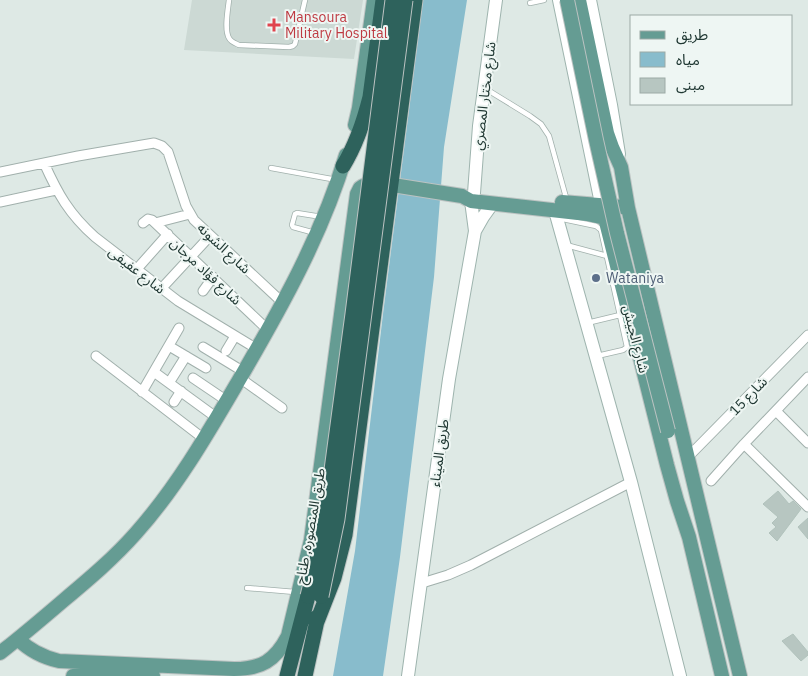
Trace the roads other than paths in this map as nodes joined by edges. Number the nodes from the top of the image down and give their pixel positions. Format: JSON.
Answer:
{"nodes":[{"id":1,"x":229,"y":0,"type":"edge"},
{"id":2,"x":305,"y":0,"type":"edge"},
{"id":3,"x":374,"y":0,"type":"edge"},
{"id":4,"x":383,"y":0,"type":"edge"},
{"id":5,"x":393,"y":0,"type":"edge"},
{"id":6,"x":399,"y":0,"type":"edge"},
{"id":7,"x":405,"y":0,"type":"edge"},
{"id":8,"x":414,"y":0,"type":"edge"},
{"id":9,"x":496,"y":0,"type":"edge"},
{"id":10,"x":544,"y":0,"type":"edge"},
{"id":11,"x":559,"y":0,"type":"edge"},
{"id":12,"x":567,"y":0,"type":"edge"},
{"id":13,"x":579,"y":0,"type":"edge"},
{"id":14,"x":590,"y":0,"type":"edge"},
{"id":15,"x":530,"y":3,"type":"dead end"},
{"id":16,"x":483,"y":87,"type":"junction"},
{"id":17,"x":44,"y":162,"type":"junction"},
{"id":18,"x":343,"y":166,"type":"junction"},
{"id":19,"x":620,"y":167,"type":"junction"},
{"id":20,"x":272,"y":168,"type":"dead end"},
{"id":21,"x":0,"y":172,"type":"edge"},
{"id":22,"x":338,"y":181,"type":"junction"},
{"id":23,"x":394,"y":185,"type":"junction"},
{"id":24,"x":56,"y":190,"type":"junction"},
{"id":25,"x":464,"y":196,"type":"junction"},
{"id":26,"x":0,"y":202,"type":"edge"},
{"id":27,"x":493,"y":203,"type":"junction"},
{"id":28,"x":570,"y":206,"type":"junction"},
{"id":29,"x":628,"y":208,"type":"junction"},
{"id":30,"x":603,"y":211,"type":"junction"},
{"id":31,"x":190,"y":214,"type":"junction"},
{"id":32,"x":556,"y":214,"type":"junction"},
{"id":33,"x":324,"y":218,"type":"junction"},
{"id":34,"x":155,"y":222,"type":"junction"},
{"id":35,"x":142,"y":223,"type":"dead end"},
{"id":36,"x":475,"y":231,"type":"junction"},
{"id":37,"x":317,"y":233,"type":"junction"},
{"id":38,"x":168,"y":234,"type":"junction"},
{"id":39,"x":210,"y":236,"type":"junction"},
{"id":40,"x":564,"y":245,"type":"junction"},
{"id":41,"x":607,"y":256,"type":"junction"},
{"id":42,"x":191,"y":257,"type":"junction"},
{"id":43,"x":136,"y":270,"type":"junction"},
{"id":44,"x":213,"y":277,"type":"junction"},
{"id":45,"x":161,"y":289,"type":"junction"},
{"id":46,"x":203,"y":291,"type":"dead end"},
{"id":47,"x":284,"y":303,"type":"junction"},
{"id":48,"x":620,"y":315,"type":"junction"},
{"id":49,"x":586,"y":323,"type":"junction"},
{"id":50,"x":179,"y":328,"type":"dead end"},
{"id":51,"x":268,"y":330,"type":"junction"},
{"id":52,"x":808,"y":335,"type":"edge"},
{"id":53,"x":235,"y":336,"type":"junction"},
{"id":54,"x":169,"y":346,"type":"junction"},
{"id":55,"x":203,"y":347,"type":"dead end"},
{"id":56,"x":257,"y":349,"type":"junction"},
{"id":57,"x":226,"y":351,"type":"dead end"},
{"id":58,"x":96,"y":356,"type":"dead end"},
{"id":59,"x":186,"y":356,"type":"junction"},
{"id":60,"x":596,"y":357,"type":"junction"},
{"id":61,"x":206,"y":368,"type":"dead end"},
{"id":62,"x":154,"y":372,"type":"junction"},
{"id":63,"x":242,"y":375,"type":"junction"},
{"id":64,"x":193,"y":378,"type":"dead end"},
{"id":65,"x":808,"y":378,"type":"edge"},
{"id":66,"x":169,"y":383,"type":"junction"},
{"id":67,"x":181,"y":391,"type":"junction"},
{"id":68,"x":142,"y":392,"type":"junction"},
{"id":69,"x":227,"y":401,"type":"junction"},
{"id":70,"x":174,"y":402,"type":"dead end"},
{"id":71,"x":282,"y":408,"type":"dead end"},
{"id":72,"x":776,"y":411,"type":"junction"},
{"id":73,"x":217,"y":418,"type":"junction"},
{"id":74,"x":204,"y":439,"type":"junction"},
{"id":75,"x":808,"y":443,"type":"edge"},
{"id":76,"x":744,"y":444,"type":"junction"},
{"id":77,"x":687,"y":458,"type":"junction"},
{"id":78,"x":710,"y":481,"type":"dead end"},
{"id":79,"x":631,"y":482,"type":"junction"},
{"id":80,"x":808,"y":507,"type":"edge"},
{"id":81,"x":684,"y":523,"type":"junction"},
{"id":82,"x":422,"y":583,"type":"junction"},
{"id":83,"x":247,"y":588,"type":"dead end"},
{"id":84,"x":309,"y":595,"type":"junction"},
{"id":85,"x":316,"y":624,"type":"junction"},
{"id":86,"x":18,"y":639,"type":"junction"},
{"id":87,"x":0,"y":653,"type":"edge"},
{"id":88,"x":123,"y":669,"type":"junction"},
{"id":89,"x":73,"y":676,"type":"edge"},
{"id":90,"x":153,"y":676,"type":"edge"},
{"id":91,"x":287,"y":676,"type":"edge"},
{"id":92,"x":305,"y":676,"type":"edge"},
{"id":93,"x":408,"y":676,"type":"edge"},
{"id":94,"x":680,"y":676,"type":"edge"},
{"id":95,"x":722,"y":676,"type":"edge"},
{"id":96,"x":740,"y":676,"type":"edge"}],
"edges":[{"from":1,"to":2,"type":"lane"},
{"from":3,"to":18,"type":"main road"},
{"from":4,"to":18,"type":"highway"},
{"from":5,"to":84,"type":"highway","bridge":true},
{"from":6,"to":23,"type":"main road"},
{"from":7,"to":84,"type":"highway","bridge":true},
{"from":8,"to":23,"type":"highway"},
{"from":9,"to":16,"type":"street","name":"شارع مختار المصري"},
{"from":10,"to":15,"type":"lane"},
{"from":11,"to":30,"type":"street","name":"شارع الجيش"},
{"from":12,"to":81,"type":"main road","bridge":true},
{"from":13,"to":19,"type":"main road"},
{"from":14,"to":19,"type":"street","name":"شارع الجيش"},
{"from":16,"to":25,"type":"street","name":"شارع مختار المصري"},
{"from":16,"to":28,"type":"lane"},
{"from":17,"to":21,"type":"street"},
{"from":17,"to":24,"type":"street","name":"شارع عفيفى"},
{"from":17,"to":31,"type":"street","name":"شارع الشونه"},
{"from":18,"to":22,"type":"main road"},
{"from":19,"to":29,"type":"main road","name":"شارع الجيش"},
{"from":20,"to":22,"type":"lane"},
{"from":22,"to":33,"type":"main road"},
{"from":23,"to":25,"type":"main road"},
{"from":23,"to":84,"type":"main road","name":"طريق المنصوره, طناح"},
{"from":23,"to":85,"type":"highway"},
{"from":24,"to":26,"type":"street"},
{"from":24,"to":43,"type":"street","name":"شارع عفيفى"},
{"from":25,"to":27,"type":"main road"},
{"from":25,"to":28,"type":"main road"},
{"from":25,"to":36,"type":"street","name":"طريق الميناء"},
{"from":27,"to":32,"type":"main road"},
{"from":27,"to":36,"type":"street","name":"طريق الميناء"},
{"from":28,"to":30,"type":"main road"},
{"from":28,"to":32,"type":"main road"},
{"from":29,"to":30,"type":"main road"},
{"from":29,"to":77,"type":"main road","name":"شارع الجيش"},
{"from":30,"to":81,"type":"main road","name":"شارع الجيش"},
{"from":31,"to":34,"type":"street"},
{"from":31,"to":39,"type":"street","name":"شارع الشونه"},
{"from":32,"to":40,"type":"street"},
{"from":32,"to":41,"type":"lane"},
{"from":33,"to":37,"type":"main road"},
{"from":33,"to":37,"type":"lane"},
{"from":34,"to":35,"type":"street"},
{"from":34,"to":38,"type":"street","name":"شارع فؤاد مرجان"},
{"from":36,"to":82,"type":"street","name":"طريق الميناء"},
{"from":37,"to":47,"type":"main road"},
{"from":38,"to":42,"type":"street","name":"شارع فؤاد مرجان"},
{"from":38,"to":43,"type":"street"},
{"from":39,"to":42,"type":"street"},
{"from":39,"to":47,"type":"street","name":"شارع الشونه"},
{"from":40,"to":41,"type":"lane"},
{"from":40,"to":49,"type":"street"},
{"from":41,"to":48,"type":"lane"},
{"from":42,"to":44,"type":"street","name":"شارع فؤاد مرجان"},
{"from":42,"to":45,"type":"street"},
{"from":43,"to":45,"type":"street","name":"شارع عفيفى"},
{"from":44,"to":46,"type":"street"},
{"from":44,"to":51,"type":"street","name":"شارع فؤاد مرجان"},
{"from":45,"to":53,"type":"street","name":"شارع عفيفى"},
{"from":47,"to":51,"type":"main road"},
{"from":48,"to":49,"type":"lane"},
{"from":48,"to":60,"type":"lane"},
{"from":49,"to":60,"type":"street"},
{"from":50,"to":54,"type":"street"},
{"from":51,"to":56,"type":"main road"},
{"from":52,"to":77,"type":"street","name":"شارع 15"},
{"from":53,"to":56,"type":"street","name":"شارع عفيفى"},
{"from":53,"to":57,"type":"street"},
{"from":54,"to":59,"type":"street"},
{"from":54,"to":62,"type":"street"},
{"from":55,"to":63,"type":"street"},
{"from":56,"to":63,"type":"main road"},
{"from":58,"to":68,"type":"street"},
{"from":59,"to":61,"type":"street"},
{"from":59,"to":66,"type":"street"},
{"from":60,"to":79,"type":"street"},
{"from":62,"to":66,"type":"street"},
{"from":62,"to":68,"type":"street"},
{"from":63,"to":69,"type":"main road"},
{"from":63,"to":71,"type":"street"},
{"from":64,"to":69,"type":"street"},
{"from":65,"to":72,"type":"street"},
{"from":66,"to":67,"type":"street"},
{"from":67,"to":70,"type":"street"},
{"from":67,"to":73,"type":"street"},
{"from":68,"to":74,"type":"street"},
{"from":69,"to":73,"type":"main road"},
{"from":72,"to":75,"type":"street"},
{"from":72,"to":76,"type":"street"},
{"from":73,"to":74,"type":"main road"},
{"from":74,"to":86,"type":"main road"},
{"from":76,"to":78,"type":"street"},
{"from":76,"to":80,"type":"street"},
{"from":77,"to":96,"type":"main road","name":"شارع الجيش"},
{"from":79,"to":82,"type":"street"},
{"from":79,"to":94,"type":"street"},
{"from":81,"to":95,"type":"main road","name":"شارع الجيش"},
{"from":82,"to":93,"type":"street","name":"طريق الميناء"},
{"from":83,"to":84,"type":"lane"},
{"from":84,"to":85,"type":"highway"},
{"from":84,"to":88,"type":"main road","name":"طريق المنصوره, طناح"},
{"from":84,"to":91,"type":"highway"},
{"from":85,"to":92,"type":"highway"},
{"from":86,"to":87,"type":"main road"},
{"from":86,"to":88,"type":"main road","name":"طريق المنصوره, طناح"},
{"from":88,"to":89,"type":"main road"},
{"from":88,"to":90,"type":"main road"}]}
